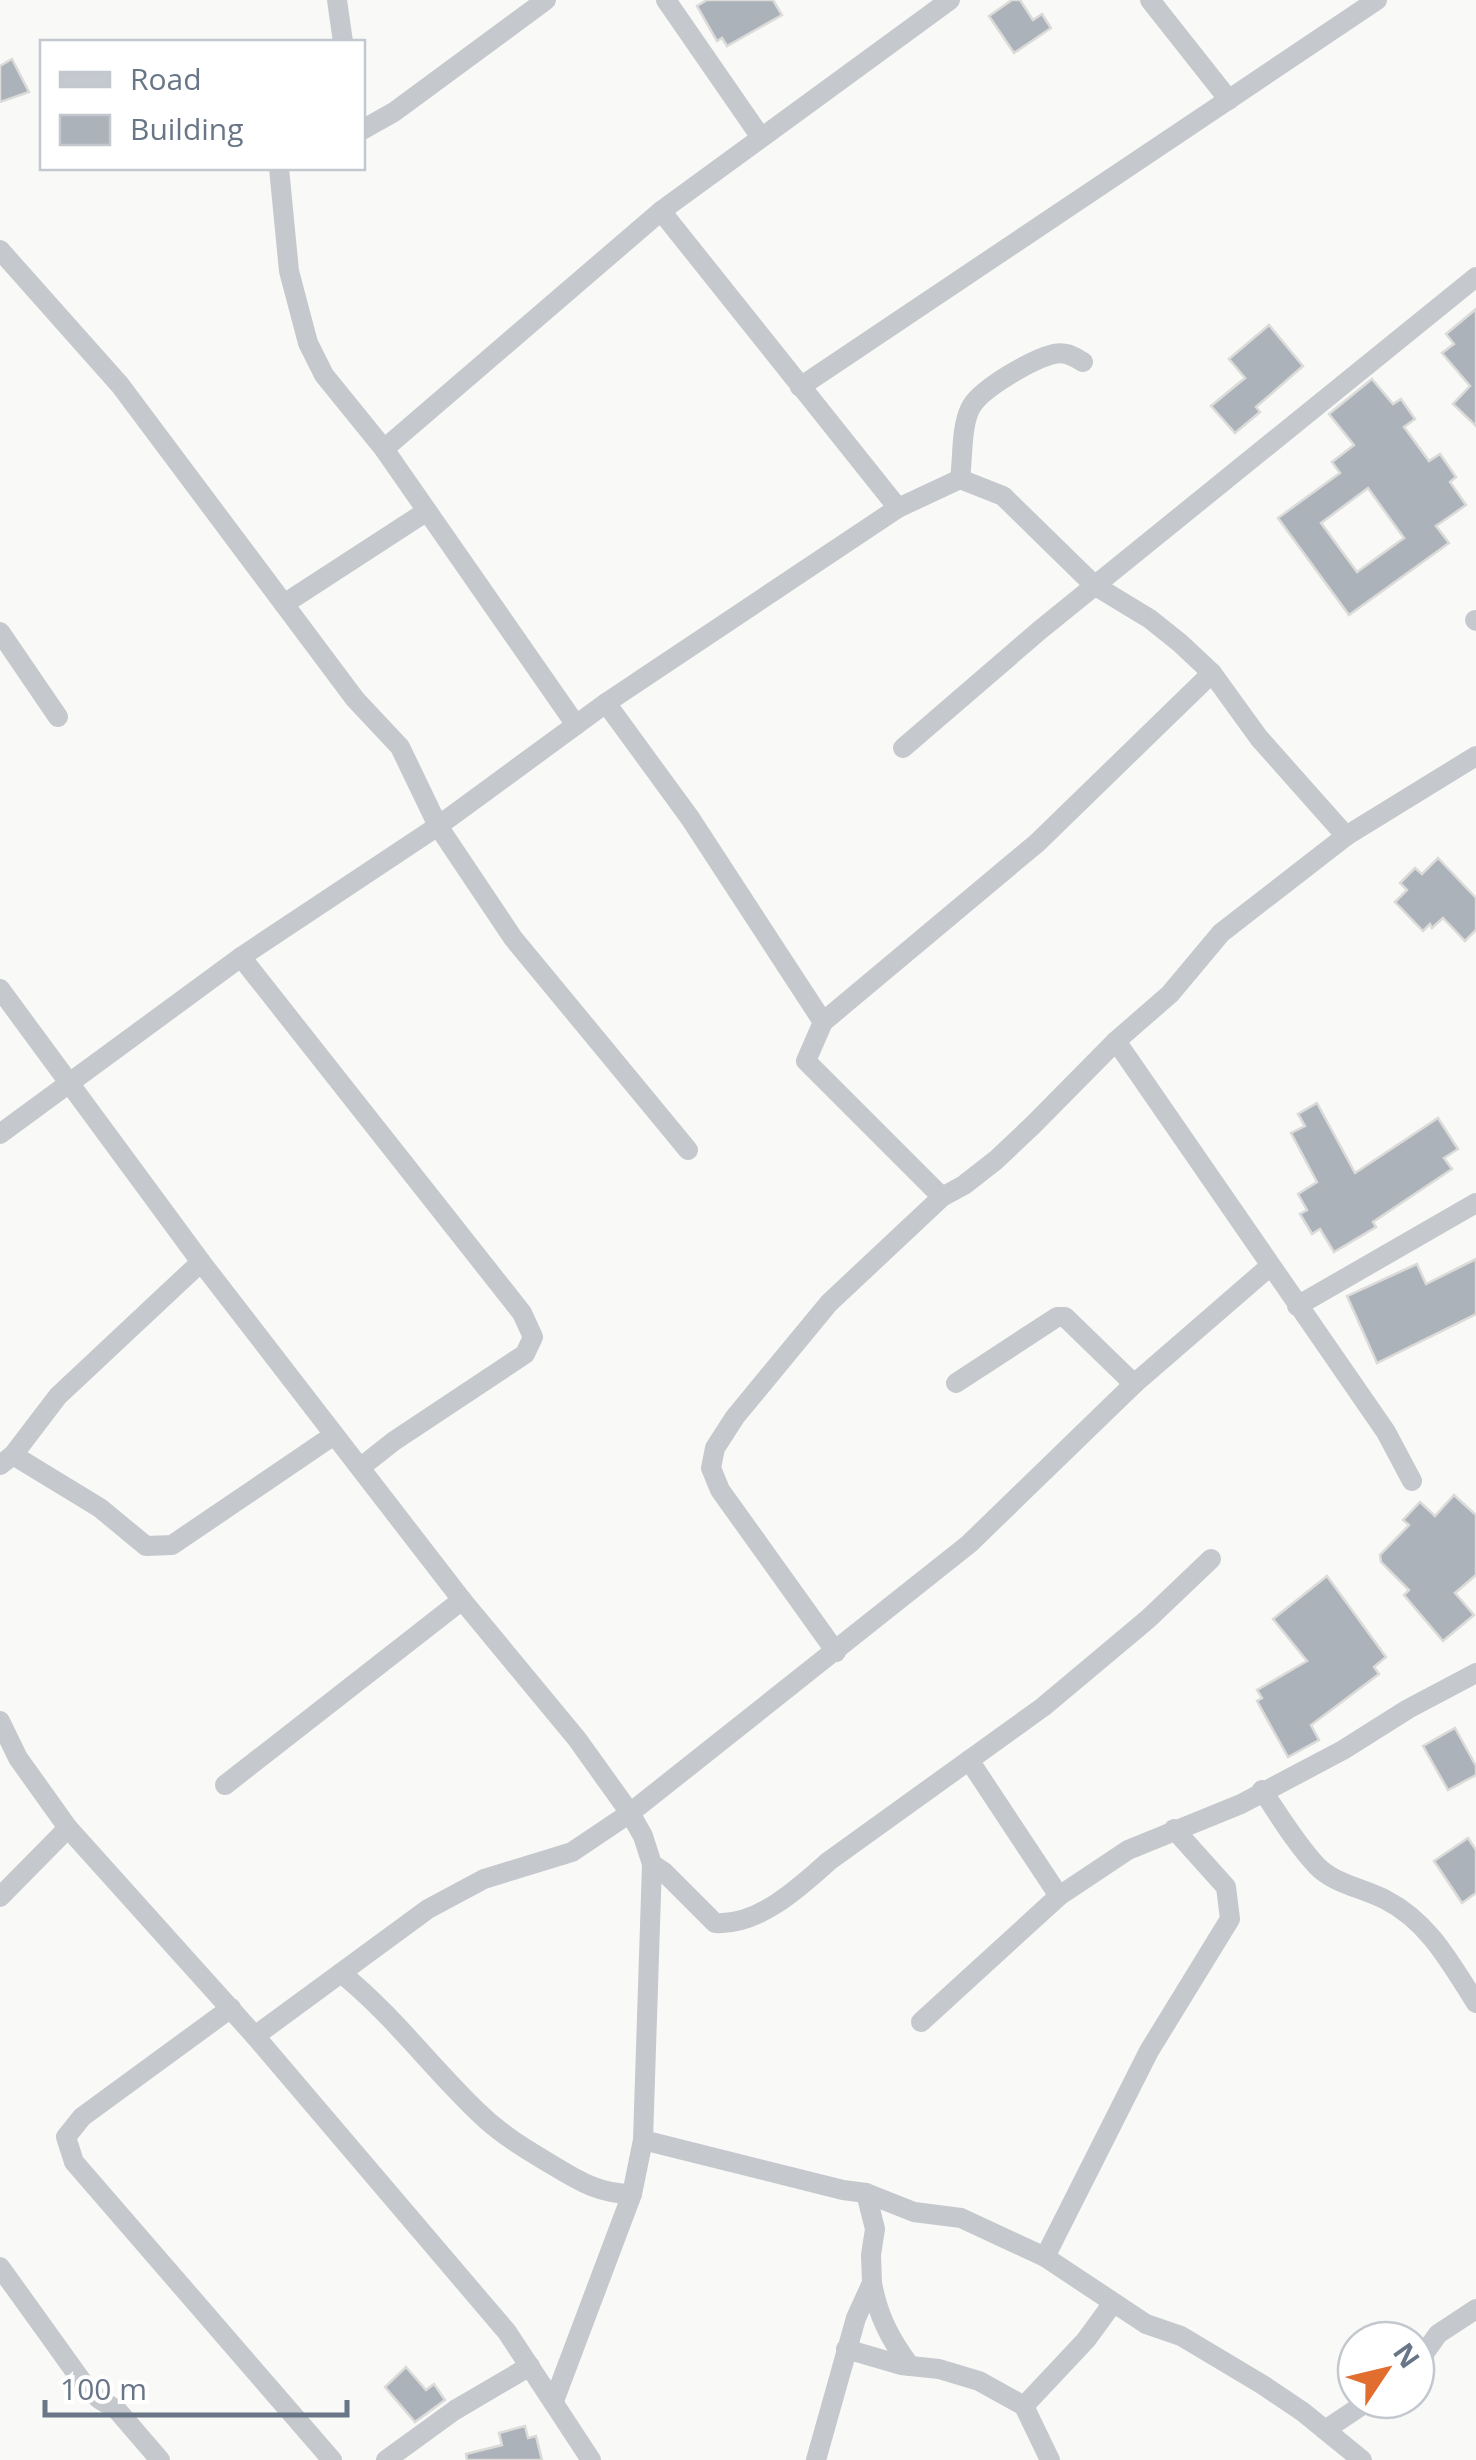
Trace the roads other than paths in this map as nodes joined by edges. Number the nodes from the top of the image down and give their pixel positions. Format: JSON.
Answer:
{"nodes":[{"id":1,"x":338,"y":0,"type":"edge"},
{"id":2,"x":546,"y":0,"type":"edge"},
{"id":3,"x":666,"y":0,"type":"edge"},
{"id":4,"x":950,"y":0,"type":"edge"},
{"id":5,"x":1150,"y":0,"type":"edge"},
{"id":6,"x":1377,"y":0,"type":"edge"},
{"id":7,"x":343,"y":40,"type":"edge"},
{"id":8,"x":1229,"y":100,"type":"junction"},
{"id":9,"x":365,"y":128,"type":"edge"},
{"id":10,"x":760,"y":136,"type":"junction"},
{"id":11,"x":279,"y":170,"type":"edge"},
{"id":12,"x":661,"y":211,"type":"junction"},
{"id":13,"x":0,"y":250,"type":"edge"},
{"id":14,"x":1476,"y":277,"type":"edge"},
{"id":15,"x":1084,"y":362,"type":"dead end"},
{"id":16,"x":800,"y":388,"type":"junction"},
{"id":17,"x":384,"y":450,"type":"junction"},
{"id":18,"x":960,"y":478,"type":"junction"},
{"id":19,"x":898,"y":508,"type":"junction"},
{"id":20,"x":427,"y":511,"type":"junction"},
{"id":21,"x":1094,"y":585,"type":"junction"},
{"id":22,"x":284,"y":604,"type":"junction"},
{"id":23,"x":0,"y":632,"type":"edge"},
{"id":24,"x":1212,"y":673,"type":"junction"},
{"id":25,"x":606,"y":703,"type":"junction"},
{"id":26,"x":58,"y":716,"type":"dead end"},
{"id":27,"x":576,"y":724,"type":"junction"},
{"id":28,"x":903,"y":748,"type":"dead end"},
{"id":29,"x":1476,"y":756,"type":"edge"},
{"id":30,"x":438,"y":826,"type":"junction"},
{"id":31,"x":1346,"y":836,"type":"junction"},
{"id":32,"x":241,"y":956,"type":"junction"},
{"id":33,"x":0,"y":989,"type":"edge"},
{"id":34,"x":822,"y":1022,"type":"junction"},
{"id":35,"x":1116,"y":1041,"type":"junction"},
{"id":36,"x":72,"y":1083,"type":"junction"},
{"id":37,"x":0,"y":1134,"type":"edge"},
{"id":38,"x":688,"y":1150,"type":"dead end"},
{"id":39,"x":942,"y":1197,"type":"junction"},
{"id":40,"x":1476,"y":1202,"type":"edge"},
{"id":41,"x":201,"y":1262,"type":"junction"},
{"id":42,"x":1269,"y":1266,"type":"junction"},
{"id":43,"x":1297,"y":1306,"type":"junction"},
{"id":44,"x":956,"y":1383,"type":"dead end"},
{"id":45,"x":1134,"y":1384,"type":"junction"},
{"id":46,"x":334,"y":1435,"type":"junction"},
{"id":47,"x":6,"y":1460,"type":"edge"},
{"id":48,"x":361,"y":1467,"type":"junction"},
{"id":49,"x":1412,"y":1481,"type":"dead end"},
{"id":50,"x":1212,"y":1558,"type":"dead end"},
{"id":51,"x":462,"y":1600,"type":"junction"},
{"id":52,"x":836,"y":1652,"type":"junction"},
{"id":53,"x":1476,"y":1674,"type":"edge"},
{"id":54,"x":0,"y":1722,"type":"edge"},
{"id":55,"x":969,"y":1760,"type":"junction"},
{"id":56,"x":225,"y":1785,"type":"dead end"},
{"id":57,"x":1262,"y":1790,"type":"junction"},
{"id":58,"x":630,"y":1813,"type":"junction"},
{"id":59,"x":68,"y":1828,"type":"junction"},
{"id":60,"x":1174,"y":1829,"type":"junction"},
{"id":61,"x":652,"y":1864,"type":"junction"},
{"id":62,"x":1059,"y":1896,"type":"junction"},
{"id":63,"x":0,"y":1897,"type":"edge"},
{"id":64,"x":341,"y":1974,"type":"junction"},
{"id":65,"x":1476,"y":2004,"type":"edge"},
{"id":66,"x":232,"y":2008,"type":"junction"},
{"id":67,"x":921,"y":2022,"type":"dead end"},
{"id":68,"x":255,"y":2036,"type":"junction"},
{"id":69,"x":643,"y":2140,"type":"junction"},
{"id":70,"x":866,"y":2193,"type":"junction"},
{"id":71,"x":632,"y":2194,"type":"junction"},
{"id":72,"x":1045,"y":2257,"type":"junction"},
{"id":73,"x":0,"y":2268,"type":"edge"},
{"id":74,"x":872,"y":2283,"type":"junction"},
{"id":75,"x":1112,"y":2304,"type":"junction"},
{"id":76,"x":1476,"y":2309,"type":"edge"},
{"id":77,"x":1436,"y":2337,"type":"edge"},
{"id":78,"x":846,"y":2349,"type":"junction"},
{"id":79,"x":530,"y":2366,"type":"junction"},
{"id":80,"x":910,"y":2366,"type":"junction"},
{"id":81,"x":554,"y":2401,"type":"junction"},
{"id":82,"x":1024,"y":2406,"type":"junction"},
{"id":83,"x":1340,"y":2420,"type":"edge"},
{"id":84,"x":1325,"y":2430,"type":"junction"},
{"id":85,"x":160,"y":2460,"type":"edge"},
{"id":86,"x":332,"y":2460,"type":"edge"},
{"id":87,"x":386,"y":2460,"type":"edge"},
{"id":88,"x":592,"y":2460,"type":"edge"},
{"id":89,"x":816,"y":2460,"type":"edge"},
{"id":90,"x":1050,"y":2460,"type":"edge"},
{"id":91,"x":1362,"y":2460,"type":"edge"}],
"edges":[{"from":1,"to":7,"type":"street"},
{"from":2,"to":9,"type":"street"},
{"from":3,"to":10,"type":"street"},
{"from":4,"to":10,"type":"street"},
{"from":5,"to":8,"type":"street"},
{"from":6,"to":8,"type":"street"},
{"from":8,"to":16,"type":"street"},
{"from":10,"to":12,"type":"street"},
{"from":11,"to":17,"type":"street"},
{"from":12,"to":16,"type":"street"},
{"from":12,"to":17,"type":"street"},
{"from":13,"to":22,"type":"street"},
{"from":14,"to":21,"type":"street"},
{"from":15,"to":18,"type":"street"},
{"from":16,"to":19,"type":"street"},
{"from":17,"to":20,"type":"street"},
{"from":18,"to":19,"type":"street"},
{"from":18,"to":21,"type":"street"},
{"from":19,"to":25,"type":"street"},
{"from":20,"to":22,"type":"street"},
{"from":20,"to":27,"type":"street"},
{"from":21,"to":24,"type":"street"},
{"from":21,"to":28,"type":"street"},
{"from":22,"to":30,"type":"street"},
{"from":23,"to":26,"type":"street"},
{"from":24,"to":31,"type":"street"},
{"from":24,"to":34,"type":"street"},
{"from":25,"to":27,"type":"street"},
{"from":25,"to":34,"type":"street"},
{"from":27,"to":30,"type":"street"},
{"from":29,"to":31,"type":"street"},
{"from":30,"to":32,"type":"street"},
{"from":30,"to":38,"type":"street"},
{"from":31,"to":35,"type":"street"},
{"from":32,"to":36,"type":"street"},
{"from":32,"to":48,"type":"street"},
{"from":33,"to":36,"type":"street"},
{"from":34,"to":39,"type":"street"},
{"from":35,"to":39,"type":"street"},
{"from":35,"to":42,"type":"street"},
{"from":36,"to":37,"type":"street"},
{"from":36,"to":41,"type":"street"},
{"from":39,"to":52,"type":"street"},
{"from":40,"to":43,"type":"street"},
{"from":41,"to":46,"type":"street"},
{"from":41,"to":47,"type":"street"},
{"from":42,"to":43,"type":"street"},
{"from":42,"to":45,"type":"street"},
{"from":43,"to":49,"type":"street"},
{"from":44,"to":45,"type":"street"},
{"from":45,"to":52,"type":"street"},
{"from":46,"to":47,"type":"street"},
{"from":46,"to":48,"type":"street"},
{"from":48,"to":51,"type":"street"},
{"from":50,"to":55,"type":"street"},
{"from":51,"to":56,"type":"street"},
{"from":51,"to":58,"type":"street"},
{"from":52,"to":58,"type":"street"},
{"from":53,"to":57,"type":"street"},
{"from":54,"to":59,"type":"street"},
{"from":55,"to":61,"type":"street"},
{"from":55,"to":62,"type":"street"},
{"from":57,"to":60,"type":"street"},
{"from":57,"to":65,"type":"street"},
{"from":58,"to":61,"type":"street"},
{"from":58,"to":64,"type":"street"},
{"from":59,"to":63,"type":"street"},
{"from":59,"to":66,"type":"street"},
{"from":60,"to":62,"type":"street"},
{"from":60,"to":72,"type":"street"},
{"from":61,"to":69,"type":"street"},
{"from":62,"to":67,"type":"street"},
{"from":64,"to":68,"type":"street"},
{"from":64,"to":71,"type":"street"},
{"from":66,"to":68,"type":"street"},
{"from":66,"to":86,"type":"street"},
{"from":68,"to":79,"type":"street"},
{"from":69,"to":70,"type":"street"},
{"from":69,"to":71,"type":"street"},
{"from":70,"to":72,"type":"street"},
{"from":70,"to":74,"type":"street"},
{"from":71,"to":81,"type":"street"},
{"from":72,"to":75,"type":"street"},
{"from":73,"to":85,"type":"street"},
{"from":74,"to":78,"type":"street"},
{"from":74,"to":80,"type":"street"},
{"from":75,"to":82,"type":"street"},
{"from":75,"to":84,"type":"street"},
{"from":76,"to":77,"type":"street"},
{"from":78,"to":80,"type":"street"},
{"from":78,"to":89,"type":"street"},
{"from":79,"to":81,"type":"street"},
{"from":79,"to":87,"type":"street"},
{"from":80,"to":82,"type":"street"},
{"from":81,"to":88,"type":"street"},
{"from":82,"to":90,"type":"street"},
{"from":83,"to":84,"type":"street"},
{"from":84,"to":91,"type":"street"}]}
